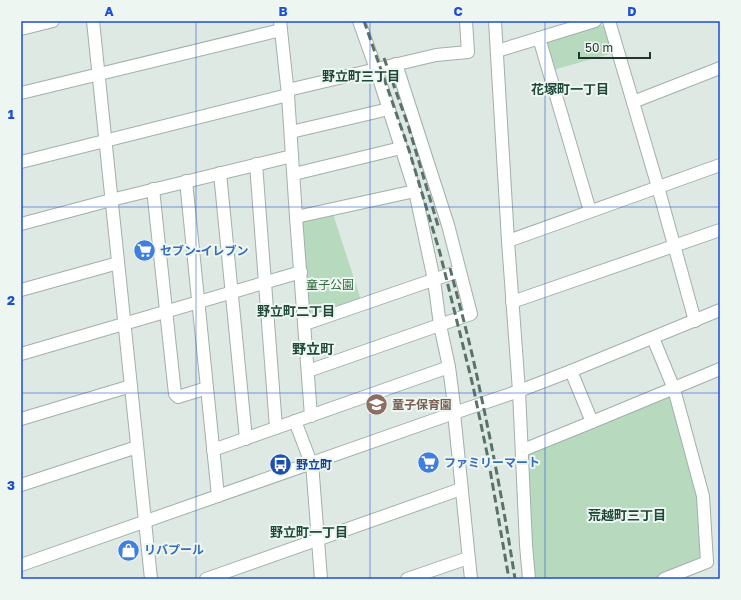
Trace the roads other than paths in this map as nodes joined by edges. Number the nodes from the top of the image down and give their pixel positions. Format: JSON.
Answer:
{"nodes":[{"id":1,"x":53,"y":21,"type":"edge"},
{"id":2,"x":93,"y":21,"type":"edge"},
{"id":3,"x":359,"y":21,"type":"edge"},
{"id":4,"x":466,"y":21,"type":"edge"},
{"id":5,"x":495,"y":21,"type":"edge"},
{"id":6,"x":595,"y":21,"type":"edge"},
{"id":7,"x":609,"y":21,"type":"edge"},
{"id":8,"x":281,"y":25,"type":"edge"},
{"id":9,"x":21,"y":28,"type":"edge"},
{"id":10,"x":539,"y":38,"type":"junction"},
{"id":11,"x":497,"y":51,"type":"junction"},
{"id":12,"x":396,"y":64,"type":"junction"},
{"id":13,"x":720,"y":68,"type":"edge"},
{"id":14,"x":376,"y":69,"type":"junction"},
{"id":15,"x":99,"y":75,"type":"junction"},
{"id":16,"x":21,"y":93,"type":"edge"},
{"id":17,"x":288,"y":93,"type":"junction"},
{"id":18,"x":633,"y":102,"type":"junction"},
{"id":19,"x":389,"y":109,"type":"junction"},
{"id":20,"x":291,"y":132,"type":"junction"},
{"id":21,"x":105,"y":141,"type":"junction"},
{"id":22,"x":401,"y":148,"type":"junction"},
{"id":23,"x":292,"y":156,"type":"junction"},
{"id":24,"x":21,"y":162,"type":"edge"},
{"id":25,"x":256,"y":164,"type":"junction"},
{"id":26,"x":720,"y":166,"type":"edge"},
{"id":27,"x":220,"y":173,"type":"junction"},
{"id":28,"x":294,"y":174,"type":"junction"},
{"id":29,"x":186,"y":181,"type":"junction"},
{"id":30,"x":658,"y":188,"type":"junction"},
{"id":31,"x":153,"y":189,"type":"junction"},
{"id":32,"x":415,"y":191,"type":"junction"},
{"id":33,"x":111,"y":200,"type":"junction"},
{"id":34,"x":590,"y":211,"type":"junction"},
{"id":35,"x":296,"y":217,"type":"junction"},
{"id":36,"x":21,"y":224,"type":"edge"},
{"id":37,"x":720,"y":230,"type":"edge"},
{"id":38,"x":508,"y":241,"type":"junction"},
{"id":39,"x":674,"y":246,"type":"junction"},
{"id":40,"x":118,"y":263,"type":"junction"},
{"id":41,"x":459,"y":271,"type":"junction"},
{"id":42,"x":301,"y":272,"type":"junction"},
{"id":43,"x":434,"y":280,"type":"junction"},
{"id":44,"x":265,"y":282,"type":"junction"},
{"id":45,"x":21,"y":290,"type":"edge"},
{"id":46,"x":231,"y":292,"type":"junction"},
{"id":47,"x":199,"y":302,"type":"junction"},
{"id":48,"x":512,"y":302,"type":"junction"},
{"id":49,"x":720,"y":310,"type":"edge"},
{"id":50,"x":166,"y":312,"type":"junction"},
{"id":51,"x":695,"y":321,"type":"junction"},
{"id":52,"x":124,"y":324,"type":"junction"},
{"id":53,"x":305,"y":324,"type":"junction"},
{"id":54,"x":440,"y":325,"type":"junction"},
{"id":55,"x":653,"y":338,"type":"junction"},
{"id":56,"x":21,"y":354,"type":"edge"},
{"id":57,"x":449,"y":367,"type":"junction"},
{"id":58,"x":720,"y":369,"type":"edge"},
{"id":59,"x":308,"y":371,"type":"junction"},
{"id":60,"x":571,"y":371,"type":"junction"},
{"id":61,"x":131,"y":386,"type":"junction"},
{"id":62,"x":207,"y":388,"type":"junction"},
{"id":63,"x":674,"y":389,"type":"junction"},
{"id":64,"x":519,"y":391,"type":"junction"},
{"id":65,"x":454,"y":413,"type":"junction"},
{"id":66,"x":311,"y":416,"type":"junction"},
{"id":67,"x":21,"y":419,"type":"edge"},
{"id":68,"x":295,"y":421,"type":"junction"},
{"id":69,"x":592,"y":422,"type":"junction"},
{"id":70,"x":276,"y":428,"type":"junction"},
{"id":71,"x":246,"y":439,"type":"junction"},
{"id":72,"x":137,"y":447,"type":"junction"},
{"id":73,"x":214,"y":450,"type":"junction"},
{"id":74,"x":523,"y":450,"type":"junction"},
{"id":75,"x":311,"y":463,"type":"junction"},
{"id":76,"x":21,"y":485,"type":"edge"},
{"id":77,"x":461,"y":489,"type":"junction"},
{"id":78,"x":218,"y":496,"type":"junction"},
{"id":79,"x":145,"y":522,"type":"junction"},
{"id":80,"x":318,"y":540,"type":"junction"},
{"id":81,"x":468,"y":558,"type":"junction"},
{"id":82,"x":21,"y":565,"type":"edge"},
{"id":83,"x":151,"y":579,"type":"edge"},
{"id":84,"x":206,"y":579,"type":"edge"},
{"id":85,"x":321,"y":579,"type":"edge"},
{"id":86,"x":407,"y":579,"type":"edge"},
{"id":87,"x":471,"y":579,"type":"edge"},
{"id":88,"x":529,"y":579,"type":"edge"},
{"id":89,"x":664,"y":579,"type":"edge"}],
"edges":[{"from":1,"to":9,"type":"street"},
{"from":2,"to":15,"type":"street"},
{"from":3,"to":14,"type":"street"},
{"from":4,"to":12,"type":"street"},
{"from":5,"to":11,"type":"street"},
{"from":6,"to":10,"type":"street"},
{"from":7,"to":18,"type":"street"},
{"from":8,"to":15,"type":"street"},
{"from":8,"to":17,"type":"street"},
{"from":10,"to":11,"type":"street"},
{"from":10,"to":34,"type":"street"},
{"from":11,"to":38,"type":"street"},
{"from":12,"to":14,"type":"street"},
{"from":12,"to":41,"type":"street"},
{"from":13,"to":18,"type":"street"},
{"from":14,"to":17,"type":"street"},
{"from":14,"to":19,"type":"street"},
{"from":15,"to":16,"type":"street"},
{"from":15,"to":21,"type":"street"},
{"from":17,"to":20,"type":"street"},
{"from":17,"to":21,"type":"street"},
{"from":18,"to":30,"type":"street"},
{"from":19,"to":20,"type":"street"},
{"from":19,"to":22,"type":"street"},
{"from":20,"to":23,"type":"street"},
{"from":21,"to":24,"type":"street"},
{"from":21,"to":33,"type":"street"},
{"from":22,"to":28,"type":"street"},
{"from":22,"to":32,"type":"street"},
{"from":23,"to":25,"type":"street"},
{"from":23,"to":28,"type":"street"},
{"from":25,"to":27,"type":"street"},
{"from":25,"to":44,"type":"street"},
{"from":26,"to":30,"type":"street"},
{"from":27,"to":29,"type":"street"},
{"from":27,"to":46,"type":"street"},
{"from":28,"to":35,"type":"street"},
{"from":29,"to":31,"type":"street"},
{"from":29,"to":47,"type":"street"},
{"from":30,"to":34,"type":"street"},
{"from":30,"to":39,"type":"street"},
{"from":31,"to":33,"type":"street"},
{"from":31,"to":50,"type":"street"},
{"from":32,"to":35,"type":"street"},
{"from":32,"to":43,"type":"street"},
{"from":33,"to":36,"type":"street"},
{"from":33,"to":40,"type":"street"},
{"from":34,"to":38,"type":"street"},
{"from":35,"to":42,"type":"street"},
{"from":37,"to":39,"type":"street"},
{"from":38,"to":48,"type":"street"},
{"from":39,"to":48,"type":"street"},
{"from":39,"to":51,"type":"street"},
{"from":40,"to":45,"type":"street"},
{"from":40,"to":52,"type":"street"},
{"from":41,"to":43,"type":"street"},
{"from":41,"to":54,"type":"street"},
{"from":42,"to":44,"type":"street"},
{"from":42,"to":53,"type":"street"},
{"from":43,"to":53,"type":"street"},
{"from":43,"to":54,"type":"street"},
{"from":44,"to":46,"type":"street"},
{"from":44,"to":70,"type":"street"},
{"from":46,"to":47,"type":"street"},
{"from":46,"to":71,"type":"street"},
{"from":47,"to":50,"type":"street"},
{"from":47,"to":62,"type":"street"},
{"from":48,"to":64,"type":"street"},
{"from":49,"to":51,"type":"street"},
{"from":50,"to":52,"type":"street"},
{"from":50,"to":62,"type":"street"},
{"from":51,"to":55,"type":"street"},
{"from":52,"to":56,"type":"street"},
{"from":52,"to":61,"type":"street"},
{"from":53,"to":59,"type":"street"},
{"from":54,"to":57,"type":"street"},
{"from":54,"to":59,"type":"street"},
{"from":55,"to":60,"type":"street"},
{"from":55,"to":63,"type":"street"},
{"from":57,"to":65,"type":"street"},
{"from":57,"to":66,"type":"street"},
{"from":58,"to":63,"type":"street"},
{"from":59,"to":66,"type":"street"},
{"from":60,"to":64,"type":"street"},
{"from":60,"to":69,"type":"street"},
{"from":61,"to":67,"type":"street"},
{"from":61,"to":72,"type":"street"},
{"from":62,"to":73,"type":"street"},
{"from":63,"to":69,"type":"street"},
{"from":63,"to":89,"type":"street"},
{"from":64,"to":65,"type":"street"},
{"from":64,"to":74,"type":"street"},
{"from":65,"to":75,"type":"street"},
{"from":65,"to":77,"type":"street"},
{"from":66,"to":68,"type":"street"},
{"from":68,"to":70,"type":"street"},
{"from":68,"to":75,"type":"street"},
{"from":69,"to":74,"type":"street"},
{"from":70,"to":71,"type":"street"},
{"from":71,"to":73,"type":"street"},
{"from":72,"to":76,"type":"street"},
{"from":72,"to":79,"type":"street"},
{"from":73,"to":78,"type":"street"},
{"from":74,"to":88,"type":"street"},
{"from":75,"to":78,"type":"street"},
{"from":75,"to":80,"type":"street"},
{"from":77,"to":80,"type":"street"},
{"from":77,"to":81,"type":"street"},
{"from":78,"to":79,"type":"street"},
{"from":79,"to":82,"type":"street"},
{"from":79,"to":83,"type":"street"},
{"from":80,"to":84,"type":"street"},
{"from":80,"to":85,"type":"street"},
{"from":81,"to":86,"type":"street"},
{"from":81,"to":87,"type":"street"}]}
